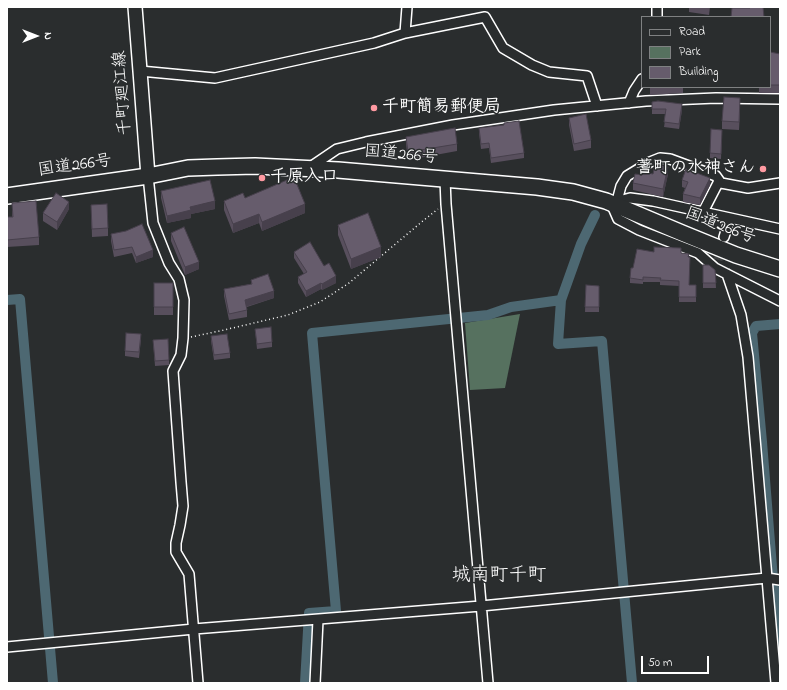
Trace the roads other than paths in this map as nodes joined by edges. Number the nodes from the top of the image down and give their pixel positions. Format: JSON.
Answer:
{"nodes":[{"id":1,"x":135,"y":7,"type":"edge"},
{"id":2,"x":407,"y":7,"type":"edge"},
{"id":3,"x":405,"y":34,"type":"junction"},
{"id":4,"x":140,"y":70,"type":"junction"},
{"id":5,"x":641,"y":80,"type":"edge"},
{"id":6,"x":780,"y":99,"type":"edge"},
{"id":7,"x":629,"y":103,"type":"junction"},
{"id":8,"x":597,"y":106,"type":"junction"},
{"id":9,"x":309,"y":168,"type":"junction"},
{"id":10,"x":148,"y":176,"type":"junction"},
{"id":11,"x":445,"y":179,"type":"junction"},
{"id":12,"x":719,"y":181,"type":"junction"},
{"id":13,"x":780,"y":183,"type":"edge"},
{"id":14,"x":7,"y":196,"type":"edge"},
{"id":15,"x":614,"y":202,"type":"junction"},
{"id":16,"x":703,"y":212,"type":"junction"},
{"id":17,"x":730,"y":218,"type":"junction"},
{"id":18,"x":780,"y":229,"type":"edge"},
{"id":19,"x":724,"y":237,"type":"tunnel mouth"},
{"id":20,"x":780,"y":269,"type":"edge"},
{"id":21,"x":727,"y":274,"type":"junction"},
{"id":22,"x":780,"y":301,"type":"edge"},
{"id":23,"x":767,"y":578,"type":"junction"},
{"id":24,"x":780,"y":580,"type":"edge"},
{"id":25,"x":481,"y":606,"type":"junction"},
{"id":26,"x":318,"y":620,"type":"junction"},
{"id":27,"x":194,"y":629,"type":"junction"},
{"id":28,"x":7,"y":647,"type":"edge"},
{"id":29,"x":198,"y":683,"type":"edge"},
{"id":30,"x":315,"y":683,"type":"edge"},
{"id":31,"x":488,"y":683,"type":"edge"},
{"id":32,"x":776,"y":683,"type":"edge"}],
"edges":[{"from":1,"to":4,"type":"main road","name":"千町廻江線"},
{"from":2,"to":3,"type":"street"},
{"from":3,"to":4,"type":"street"},
{"from":3,"to":8,"type":"street"},
{"from":4,"to":10,"type":"main road","name":"千町廻江線"},
{"from":5,"to":7,"type":"street"},
{"from":6,"to":7,"type":"street"},
{"from":7,"to":8,"type":"street"},
{"from":8,"to":9,"type":"street"},
{"from":9,"to":10,"type":"highway","name":"国道266号"},
{"from":9,"to":11,"type":"highway","name":"国道266号"},
{"from":10,"to":14,"type":"highway","name":"国道266号"},
{"from":10,"to":27,"type":"street"},
{"from":11,"to":15,"type":"highway","name":"国道266号"},
{"from":11,"to":25,"type":"street"},
{"from":12,"to":13,"type":"street"},
{"from":12,"to":15,"type":"street"},
{"from":12,"to":16,"type":"street"},
{"from":15,"to":16,"type":"street"},
{"from":15,"to":20,"type":"highway","name":"国道266号"},
{"from":15,"to":21,"type":"street"},
{"from":16,"to":17,"type":"street"},
{"from":17,"to":18,"type":"street"},
{"from":17,"to":19,"type":"street"},
{"from":21,"to":22,"type":"street"},
{"from":21,"to":23,"type":"street"},
{"from":23,"to":24,"type":"street"},
{"from":23,"to":25,"type":"street"},
{"from":23,"to":32,"type":"street"},
{"from":25,"to":26,"type":"street"},
{"from":25,"to":31,"type":"street"},
{"from":26,"to":27,"type":"street"},
{"from":26,"to":30,"type":"street"},
{"from":27,"to":28,"type":"street"},
{"from":27,"to":29,"type":"street"}]}
